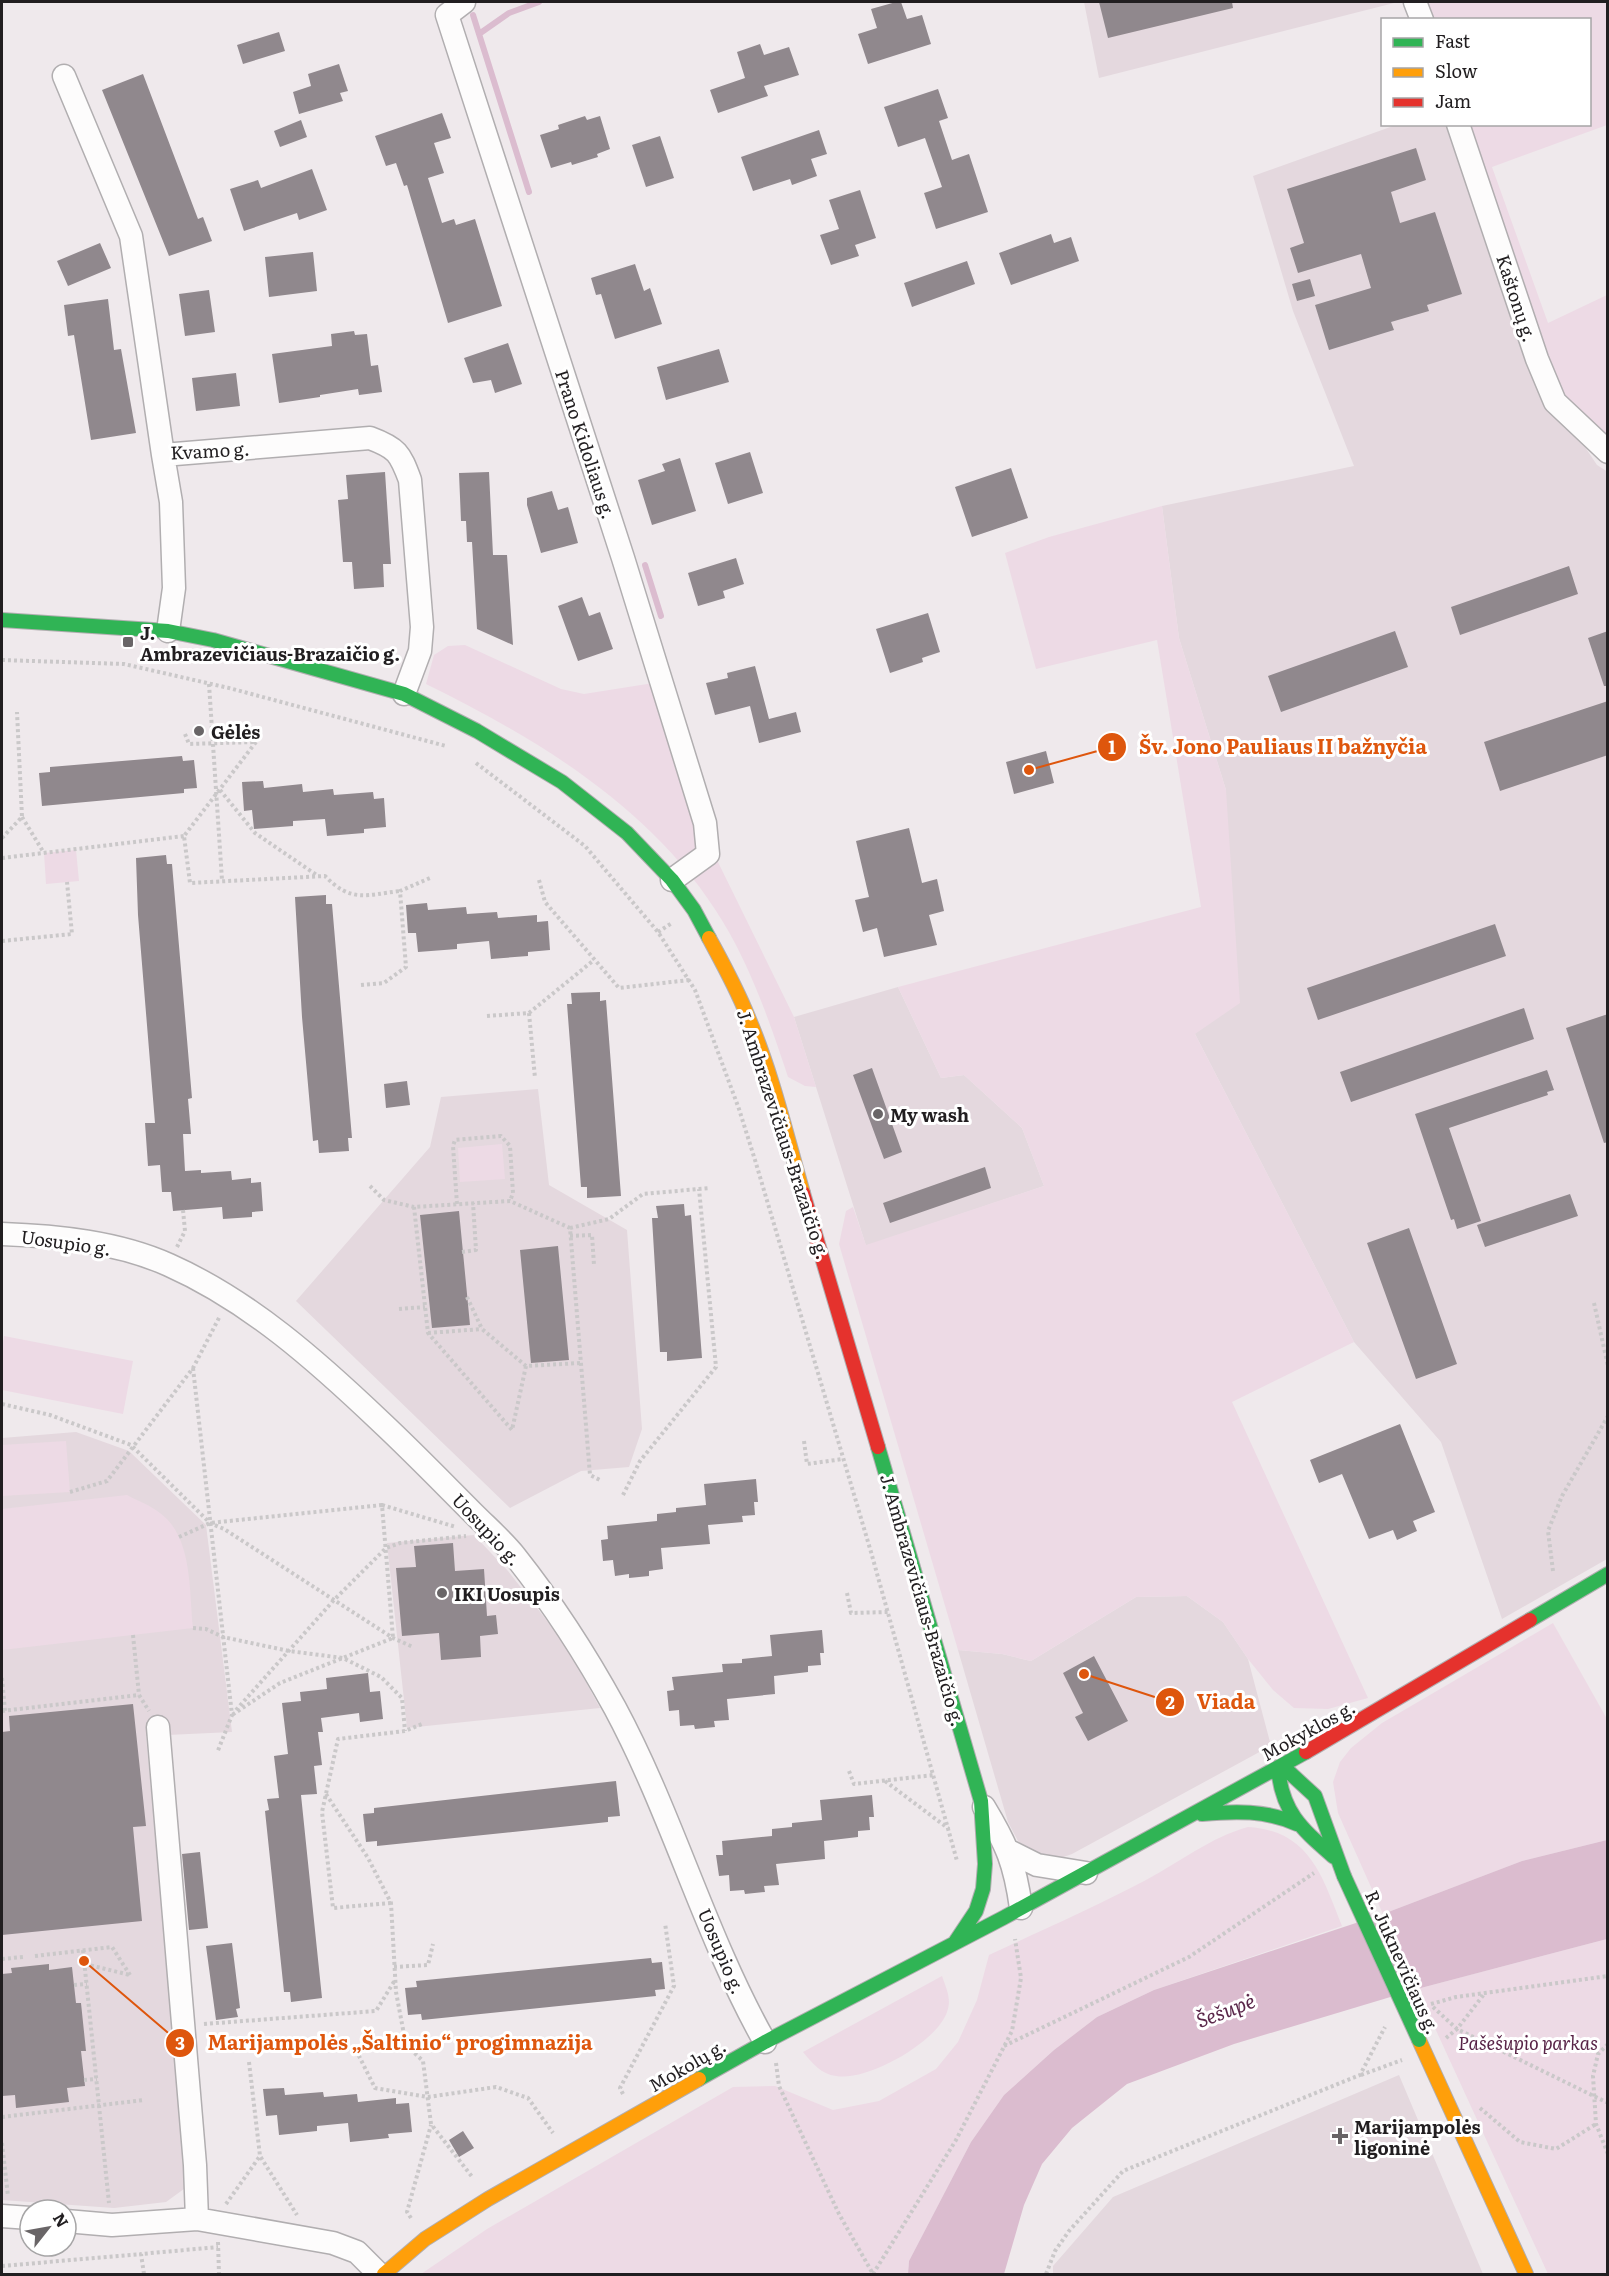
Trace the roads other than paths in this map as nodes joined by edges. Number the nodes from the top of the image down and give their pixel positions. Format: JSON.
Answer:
{"nodes":[{"id":1,"x":465,"y":2,"type":"edge"},
{"id":2,"x":1415,"y":2,"type":"edge"},
{"id":3,"x":1421,"y":18,"type":"edge"},
{"id":4,"x":64,"y":76,"type":"dead end"},
{"id":5,"x":1459,"y":126,"type":"edge"},
{"id":6,"x":1608,"y":452,"type":"edge"},
{"id":7,"x":164,"y":455,"type":"junction"},
{"id":8,"x":2,"y":620,"type":"edge"},
{"id":9,"x":168,"y":632,"type":"junction"},
{"id":10,"x":404,"y":694,"type":"junction"},
{"id":11,"x":672,"y":880,"type":"junction"},
{"id":12,"x":2,"y":1234,"type":"edge"},
{"id":13,"x":1608,"y":1574,"type":"edge"},
{"id":14,"x":158,"y":1727,"type":"road end"},
{"id":15,"x":1336,"y":1736,"type":"junction"},
{"id":16,"x":1325,"y":1756,"type":"dead end"},
{"id":17,"x":1278,"y":1768,"type":"junction"},
{"id":18,"x":1318,"y":1776,"type":"dead end"},
{"id":19,"x":1315,"y":1797,"type":"junction"},
{"id":20,"x":981,"y":1801,"type":"junction"},
{"id":21,"x":1192,"y":1814,"type":"junction"},
{"id":22,"x":1297,"y":1824,"type":"junction"},
{"id":23,"x":1009,"y":1851,"type":"junction"},
{"id":24,"x":1337,"y":1860,"type":"junction"},
{"id":25,"x":985,"y":1864,"type":"junction"},
{"id":26,"x":1086,"y":1873,"type":"junction"},
{"id":27,"x":1021,"y":1908,"type":"junction"},
{"id":28,"x":956,"y":1941,"type":"junction"},
{"id":29,"x":765,"y":2042,"type":"junction"},
{"id":30,"x":207,"y":2221,"type":"junction"},
{"id":31,"x":78,"y":2222,"type":"edge"},
{"id":32,"x":379,"y":2274,"type":"edge"},
{"id":33,"x":384,"y":2274,"type":"edge"},
{"id":34,"x":1526,"y":2274,"type":"edge"}],
"edges":[{"from":1,"to":11,"type":"street","name":"Prano Kidoliaus g."},
{"from":2,"to":3,"type":"street"},
{"from":4,"to":7,"type":"street","name":"Kvamo g."},
{"from":5,"to":6,"type":"street","name":"Kaštonų g."},
{"from":7,"to":9,"type":"street"},
{"from":7,"to":10,"type":"street","name":"Kvamo g."},
{"from":8,"to":9,"type":"street","name":"J. Ambrazevičiaus-Brazaičio g."},
{"from":9,"to":10,"type":"street","name":"J. Ambrazevičiaus-Brazaičio g."},
{"from":10,"to":11,"type":"street","name":"J. Ambrazevičiaus-Brazaičio g."},
{"from":11,"to":20,"type":"street","name":"J. Ambrazevičiaus-Brazaičio g."},
{"from":12,"to":29,"type":"street","name":"Uosupio g."},
{"from":13,"to":15,"type":"street","name":"Mokyklos g."},
{"from":14,"to":30,"type":"street"},
{"from":15,"to":16,"type":"street"},
{"from":15,"to":17,"type":"street","name":"Mokyklos g."},
{"from":17,"to":19,"type":"street","name":"R. Juknevičiaus g."},
{"from":17,"to":21,"type":"street","name":"Mokyklos g."},
{"from":17,"to":22,"type":"street","name":"R. Juknevičiaus g."},
{"from":18,"to":19,"type":"street"},
{"from":19,"to":24,"type":"street","name":"R. Juknevičiaus g."},
{"from":20,"to":23,"type":"street","name":"J. Ambrazevičiaus-Brazaičio g."},
{"from":20,"to":25,"type":"street","name":"J. Ambrazevičiaus-Brazaičio g."},
{"from":21,"to":22,"type":"street"},
{"from":21,"to":26,"type":"street","name":"Mokyklos g."},
{"from":22,"to":24,"type":"street","name":"R. Juknevičiaus g."},
{"from":23,"to":26,"type":"street"},
{"from":23,"to":27,"type":"street","name":"J. Ambrazevičiaus-Brazaičio g."},
{"from":24,"to":34,"type":"street","name":"R. Juknevičiaus g.","bridge":true},
{"from":25,"to":27,"type":"street"},
{"from":25,"to":28,"type":"street","name":"J. Ambrazevičiaus-Brazaičio g."},
{"from":26,"to":27,"type":"street","name":"Mokyklos g."},
{"from":27,"to":28,"type":"street","name":"Mokolų g."},
{"from":28,"to":29,"type":"street","name":"Mokolų g."},
{"from":29,"to":33,"type":"street","name":"Mokolų g."},
{"from":30,"to":31,"type":"street"},
{"from":30,"to":32,"type":"street"}]}
